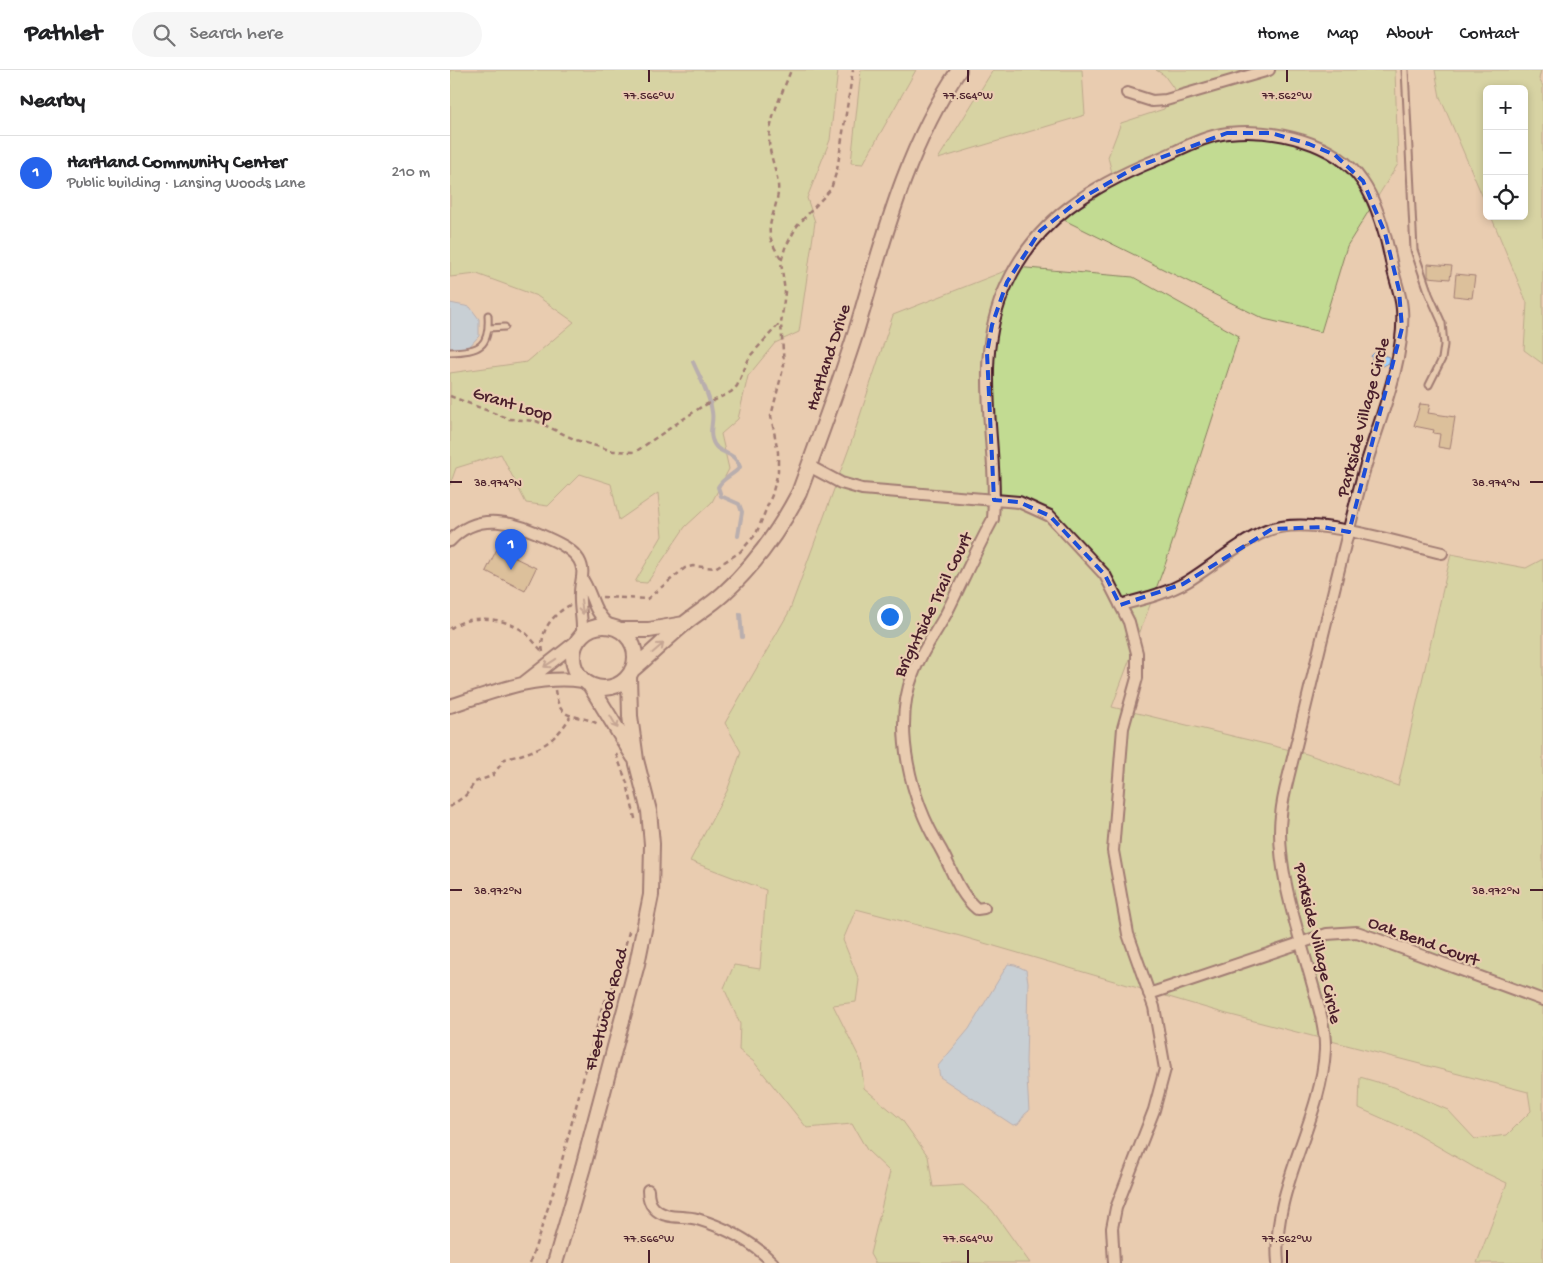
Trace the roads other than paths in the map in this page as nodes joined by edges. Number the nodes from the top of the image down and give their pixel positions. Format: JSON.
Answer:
{"nodes":[{"id":1,"x":958,"y":70,"type":"edge"},
{"id":2,"x":1269,"y":70,"type":"edge"},
{"id":3,"x":1405,"y":70,"type":"edge"},
{"id":4,"x":1127,"y":93,"type":"dead end"},
{"id":5,"x":488,"y":315,"type":"dead end"},
{"id":6,"x":505,"y":327,"type":"dead end"},
{"id":7,"x":489,"y":328,"type":"junction"},
{"id":8,"x":450,"y":352,"type":"edge"},
{"id":9,"x":1428,"y":385,"type":"dead end"},
{"id":10,"x":809,"y":466,"type":"junction"},
{"id":11,"x":994,"y":500,"type":"junction"},
{"id":12,"x":1349,"y":532,"type":"junction"},
{"id":13,"x":450,"y":541,"type":"edge"},
{"id":14,"x":1442,"y":553,"type":"dead end"},
{"id":15,"x":583,"y":580,"type":"junction"},
{"id":16,"x":1120,"y":605,"type":"junction"},
{"id":17,"x":684,"y":624,"type":"junction"},
{"id":18,"x":615,"y":628,"type":"junction"},
{"id":19,"x":578,"y":639,"type":"junction"},
{"id":20,"x":630,"y":673,"type":"junction"},
{"id":21,"x":524,"y":683,"type":"junction"},
{"id":22,"x":586,"y":683,"type":"junction"},
{"id":23,"x":450,"y":706,"type":"edge"},
{"id":24,"x":636,"y":760,"type":"junction"},
{"id":25,"x":984,"y":908,"type":"dead end"},
{"id":26,"x":1301,"y":943,"type":"junction"},
{"id":27,"x":1149,"y":994,"type":"junction"},
{"id":28,"x":1543,"y":1000,"type":"edge"},
{"id":29,"x":648,"y":1190,"type":"dead end"},
{"id":30,"x":555,"y":1263,"type":"edge"},
{"id":31,"x":773,"y":1263,"type":"edge"},
{"id":32,"x":1114,"y":1263,"type":"edge"},
{"id":33,"x":1278,"y":1263,"type":"edge"}],
"edges":[{"from":1,"to":10,"type":"main road","name":"Hartland Drive"},
{"from":2,"to":4,"type":"street"},
{"from":3,"to":9,"type":"lane"},
{"from":5,"to":7,"type":"lane"},
{"from":6,"to":7,"type":"lane"},
{"from":7,"to":8,"type":"lane"},
{"from":10,"to":11,"type":"street"},
{"from":10,"to":17,"type":"main road","name":"Hartland Drive"},
{"from":11,"to":12,"type":"street","name":"Parkside Village Circle"},
{"from":11,"to":16,"type":"street"},
{"from":11,"to":25,"type":"street","name":"Brightside Trail Court"},
{"from":12,"to":14,"type":"street"},
{"from":12,"to":16,"type":"street"},
{"from":12,"to":26,"type":"street","name":"Parkside Village Circle"},
{"from":13,"to":15,"type":"street"},
{"from":15,"to":18,"type":"street"},
{"from":15,"to":19,"type":"street","one_way":true},
{"from":16,"to":27,"type":"street"},
{"from":17,"to":18,"type":"main road","name":"Hartland Drive"},
{"from":20,"to":17,"type":"main road","name":"Hartland Drive","one_way":true},
{"from":18,"to":19,"type":"main road","name":"Hartland Drive"},
{"from":18,"to":20,"type":"main road"},
{"from":19,"to":21,"type":"street","name":"Hartland Drive","one_way":true},
{"from":19,"to":22,"type":"main road"},
{"from":20,"to":22,"type":"main road","name":"Hartland Drive"},
{"from":20,"to":24,"type":"main road","name":"Fleetwood Road"},
{"from":21,"to":22,"type":"street","name":"Hartland Drive"},
{"from":21,"to":23,"type":"street","name":"Hartland Drive"},
{"from":22,"to":24,"type":"main road","name":"Fleetwood Road","one_way":true},
{"from":24,"to":30,"type":"main road","name":"Fleetwood Road"},
{"from":26,"to":27,"type":"street","name":"Oak Bend Court"},
{"from":26,"to":28,"type":"street","name":"Oak Bend Court"},
{"from":26,"to":33,"type":"street","name":"Parkside Village Circle"},
{"from":27,"to":32,"type":"street"},
{"from":29,"to":31,"type":"street"}]}
